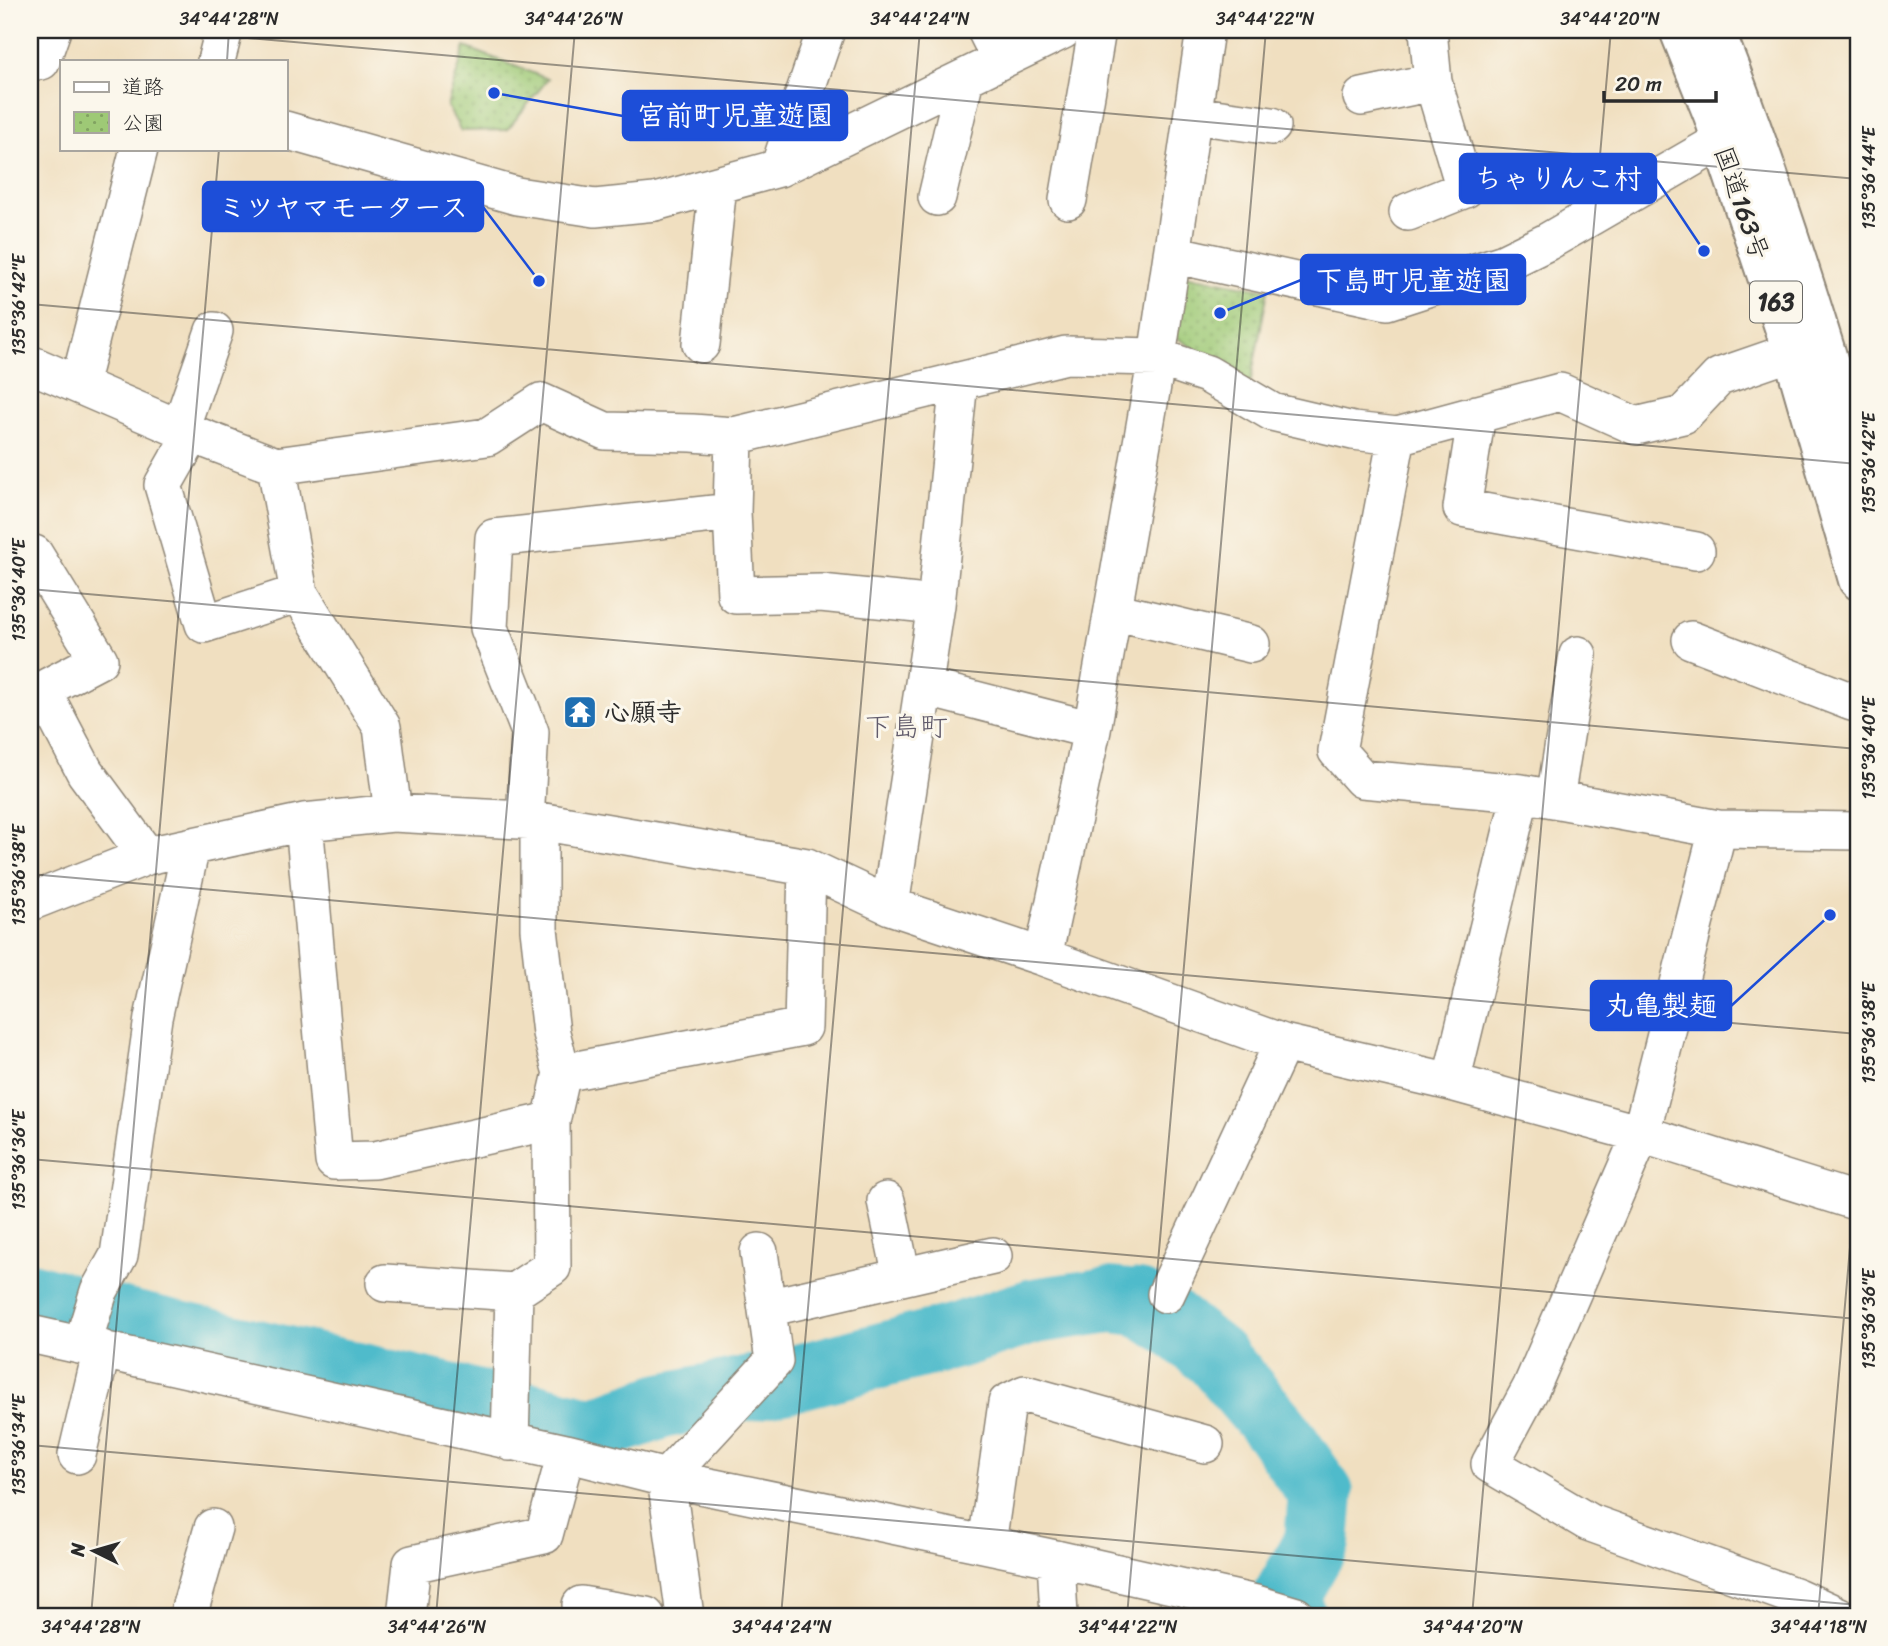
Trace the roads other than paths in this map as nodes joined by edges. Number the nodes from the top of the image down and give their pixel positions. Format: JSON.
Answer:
{"nodes":[{"id":1,"x":224,"y":30,"type":"edge"},
{"id":2,"x":826,"y":30,"type":"edge"},
{"id":3,"x":1063,"y":30,"type":"edge"},
{"id":4,"x":1097,"y":30,"type":"edge"},
{"id":5,"x":1205,"y":30,"type":"edge"},
{"id":6,"x":1428,"y":30,"type":"edge"},
{"id":7,"x":1679,"y":30,"type":"edge"},
{"id":8,"x":1715,"y":30,"type":"edge"},
{"id":9,"x":993,"y":45,"type":"edge"},
{"id":10,"x":216,"y":60,"type":"edge"},
{"id":11,"x":965,"y":78,"type":"junction"},
{"id":12,"x":1433,"y":82,"type":"junction"},
{"id":13,"x":1362,"y":97,"type":"dead end"},
{"id":14,"x":1193,"y":115,"type":"junction"},
{"id":15,"x":1272,"y":126,"type":"dead end"},
{"id":16,"x":287,"y":131,"type":"edge"},
{"id":17,"x":1721,"y":141,"type":"junction"},
{"id":18,"x":139,"y":150,"type":"edge"},
{"id":19,"x":779,"y":168,"type":"junction"},
{"id":20,"x":718,"y":185,"type":"junction"},
{"id":21,"x":937,"y":197,"type":"dead end"},
{"id":22,"x":1068,"y":200,"type":"dead end"},
{"id":23,"x":1408,"y":212,"type":"dead end"},
{"id":24,"x":1172,"y":254,"type":"junction"},
{"id":25,"x":214,"y":331,"type":"dead end"},
{"id":26,"x":701,"y":344,"type":"dead end"},
{"id":27,"x":1808,"y":346,"type":"junction"},
{"id":28,"x":1157,"y":357,"type":"junction"},
{"id":29,"x":30,"y":364,"type":"edge"},
{"id":30,"x":958,"y":381,"type":"junction"},
{"id":31,"x":79,"y":385,"type":"junction"},
{"id":32,"x":1477,"y":414,"type":"junction"},
{"id":33,"x":186,"y":432,"type":"junction"},
{"id":34,"x":734,"y":436,"type":"junction"},
{"id":35,"x":1396,"y":436,"type":"junction"},
{"id":36,"x":1858,"y":460,"type":"edge"},
{"id":37,"x":276,"y":466,"type":"junction"},
{"id":38,"x":732,"y":512,"type":"junction"},
{"id":39,"x":1696,"y":551,"type":"dead end"},
{"id":40,"x":34,"y":554,"type":"dead end"},
{"id":41,"x":1858,"y":580,"type":"edge"},
{"id":42,"x":299,"y":593,"type":"junction"},
{"id":43,"x":936,"y":605,"type":"junction"},
{"id":44,"x":1112,"y":611,"type":"junction"},
{"id":45,"x":1691,"y":640,"type":"dead end"},
{"id":46,"x":1251,"y":643,"type":"dead end"},
{"id":47,"x":1578,"y":655,"type":"dead end"},
{"id":48,"x":924,"y":687,"type":"junction"},
{"id":49,"x":36,"y":689,"type":"edge"},
{"id":50,"x":1858,"y":701,"type":"edge"},
{"id":51,"x":1092,"y":730,"type":"junction"},
{"id":52,"x":1538,"y":796,"type":"junction"},
{"id":53,"x":393,"y":813,"type":"junction"},
{"id":54,"x":532,"y":821,"type":"junction"},
{"id":55,"x":304,"y":822,"type":"junction"},
{"id":56,"x":1718,"y":829,"type":"junction"},
{"id":57,"x":1858,"y":831,"type":"edge"},
{"id":58,"x":191,"y":847,"type":"junction"},
{"id":59,"x":147,"y":856,"type":"junction"},
{"id":60,"x":807,"y":867,"type":"junction"},
{"id":61,"x":30,"y":902,"type":"edge"},
{"id":62,"x":890,"y":906,"type":"junction"},
{"id":63,"x":1043,"y":957,"type":"junction"},
{"id":64,"x":1283,"y":1043,"type":"junction"},
{"id":65,"x":562,"y":1073,"type":"junction"},
{"id":66,"x":1451,"y":1082,"type":"junction"},
{"id":67,"x":551,"y":1121,"type":"junction"},
{"id":68,"x":1641,"y":1135,"type":"junction"},
{"id":69,"x":886,"y":1201,"type":"dead end"},
{"id":70,"x":1858,"y":1202,"type":"edge"},
{"id":71,"x":759,"y":1252,"type":"dead end"},
{"id":72,"x":993,"y":1256,"type":"dead end"},
{"id":73,"x":902,"y":1277,"type":"junction"},
{"id":74,"x":385,"y":1283,"type":"dead end"},
{"id":75,"x":514,"y":1292,"type":"junction"},
{"id":76,"x":1166,"y":1294,"type":"dead end"},
{"id":77,"x":767,"y":1308,"type":"junction"},
{"id":78,"x":93,"y":1326,"type":"junction"},
{"id":79,"x":30,"y":1334,"type":"edge"},
{"id":80,"x":510,"y":1442,"type":"junction"},
{"id":81,"x":1205,"y":1444,"type":"dead end"},
{"id":82,"x":566,"y":1453,"type":"junction"},
{"id":83,"x":77,"y":1455,"type":"dead end"},
{"id":84,"x":666,"y":1478,"type":"junction"},
{"id":85,"x":213,"y":1528,"type":"dead end"},
{"id":86,"x":987,"y":1544,"type":"junction"},
{"id":87,"x":1056,"y":1559,"type":"junction"},
{"id":88,"x":581,"y":1605,"type":"dead end"},
{"id":89,"x":1272,"y":1612,"type":"edge"},
{"id":90,"x":188,"y":1616,"type":"edge"},
{"id":91,"x":406,"y":1616,"type":"edge"},
{"id":92,"x":646,"y":1616,"type":"edge"},
{"id":93,"x":685,"y":1616,"type":"edge"},
{"id":94,"x":1059,"y":1616,"type":"edge"},
{"id":95,"x":1839,"y":1616,"type":"edge"}],
"edges":[{"from":1,"to":10,"type":"street"},
{"from":2,"to":19,"type":"street"},
{"from":3,"to":9,"type":"street"},
{"from":4,"to":22,"type":"street"},
{"from":5,"to":14,"type":"street"},
{"from":6,"to":12,"type":"street"},
{"from":7,"to":17,"type":"highway","name":"国道163号","number":"163"},
{"from":8,"to":27,"type":"highway","name":"国道163号","number":"163"},
{"from":9,"to":11,"type":"street"},
{"from":11,"to":19,"type":"street"},
{"from":11,"to":21,"type":"street"},
{"from":12,"to":13,"type":"street"},
{"from":12,"to":23,"type":"street"},
{"from":14,"to":15,"type":"street"},
{"from":14,"to":24,"type":"street"},
{"from":16,"to":20,"type":"street"},
{"from":17,"to":24,"type":"street"},
{"from":17,"to":27,"type":"highway","name":"国道163号","number":"163"},
{"from":18,"to":31,"type":"street"},
{"from":19,"to":20,"type":"street"},
{"from":20,"to":26,"type":"street"},
{"from":24,"to":28,"type":"street"},
{"from":25,"to":33,"type":"street"},
{"from":27,"to":32,"type":"street"},
{"from":27,"to":36,"type":"highway","name":"国道163号","number":"163"},
{"from":27,"to":41,"type":"highway","name":"国道163号","number":"163"},
{"from":28,"to":30,"type":"street"},
{"from":28,"to":35,"type":"street"},
{"from":28,"to":44,"type":"street"},
{"from":29,"to":31,"type":"street"},
{"from":30,"to":34,"type":"street"},
{"from":30,"to":43,"type":"street"},
{"from":31,"to":33,"type":"street"},
{"from":32,"to":35,"type":"street"},
{"from":32,"to":39,"type":"street"},
{"from":33,"to":37,"type":"street"},
{"from":33,"to":42,"type":"street"},
{"from":34,"to":37,"type":"street"},
{"from":34,"to":38,"type":"street"},
{"from":35,"to":52,"type":"street"},
{"from":37,"to":42,"type":"street"},
{"from":38,"to":43,"type":"street"},
{"from":38,"to":54,"type":"street"},
{"from":40,"to":49,"type":"street"},
{"from":42,"to":53,"type":"street"},
{"from":43,"to":48,"type":"street"},
{"from":44,"to":46,"type":"street"},
{"from":44,"to":51,"type":"street"},
{"from":45,"to":50,"type":"street"},
{"from":47,"to":52,"type":"street"},
{"from":48,"to":51,"type":"street"},
{"from":48,"to":62,"type":"street"},
{"from":49,"to":59,"type":"street"},
{"from":51,"to":63,"type":"street"},
{"from":52,"to":56,"type":"street"},
{"from":52,"to":66,"type":"street"},
{"from":53,"to":54,"type":"street"},
{"from":53,"to":55,"type":"street"},
{"from":54,"to":60,"type":"street"},
{"from":54,"to":65,"type":"street"},
{"from":55,"to":58,"type":"street"},
{"from":55,"to":67,"type":"street"},
{"from":56,"to":57,"type":"street"},
{"from":56,"to":68,"type":"street"},
{"from":58,"to":59,"type":"street"},
{"from":58,"to":78,"type":"street"},
{"from":59,"to":61,"type":"street"},
{"from":60,"to":62,"type":"street"},
{"from":60,"to":65,"type":"street"},
{"from":62,"to":63,"type":"street"},
{"from":63,"to":64,"type":"street"},
{"from":64,"to":66,"type":"street"},
{"from":64,"to":76,"type":"street"},
{"from":65,"to":67,"type":"street"},
{"from":66,"to":68,"type":"street"},
{"from":67,"to":75,"type":"street"},
{"from":68,"to":70,"type":"street"},
{"from":68,"to":95,"type":"street"},
{"from":69,"to":73,"type":"street"},
{"from":71,"to":77,"type":"street"},
{"from":72,"to":73,"type":"street"},
{"from":73,"to":77,"type":"street"},
{"from":74,"to":75,"type":"street"},
{"from":75,"to":80,"type":"street"},
{"from":77,"to":84,"type":"street"},
{"from":78,"to":79,"type":"street"},
{"from":78,"to":80,"type":"street"},
{"from":78,"to":83,"type":"street"},
{"from":80,"to":82,"type":"street"},
{"from":81,"to":86,"type":"street"},
{"from":82,"to":84,"type":"street"},
{"from":82,"to":91,"type":"street"},
{"from":84,"to":86,"type":"street"},
{"from":84,"to":93,"type":"street"},
{"from":85,"to":90,"type":"street"},
{"from":86,"to":87,"type":"street"},
{"from":87,"to":89,"type":"street"},
{"from":87,"to":94,"type":"street"},
{"from":88,"to":92,"type":"street"}]}
